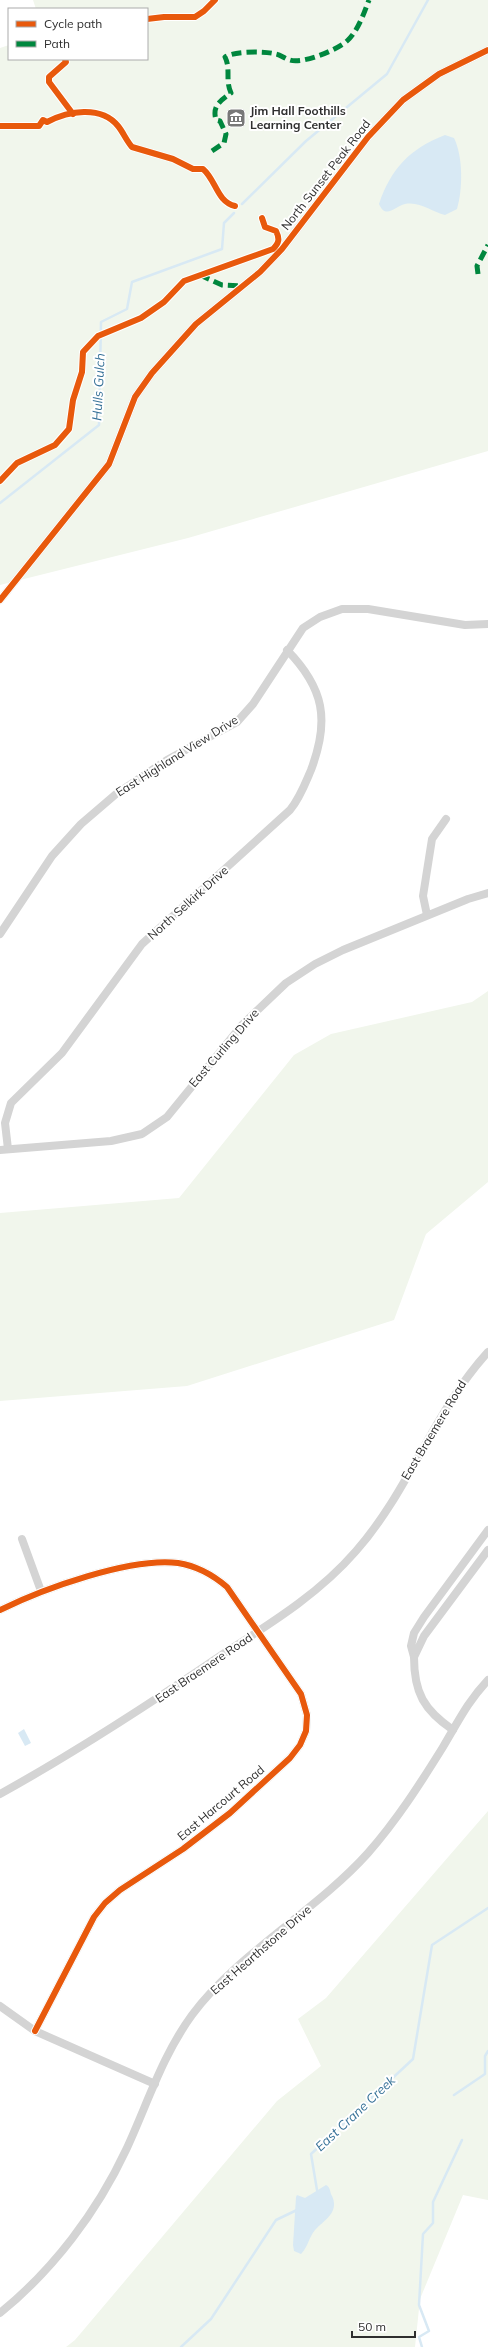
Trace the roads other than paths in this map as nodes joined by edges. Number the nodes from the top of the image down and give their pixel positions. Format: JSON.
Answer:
{"nodes":[{"id":1,"x":488,"y":50,"type":"edge"},
{"id":2,"x":0,"y":600,"type":"edge"},
{"id":3,"x":488,"y":624,"type":"edge"},
{"id":4,"x":287,"y":650,"type":"junction"},
{"id":5,"x":446,"y":819,"type":"dead end"},
{"id":6,"x":488,"y":893,"type":"edge"},
{"id":7,"x":427,"y":915,"type":"junction"},
{"id":8,"x":0,"y":934,"type":"edge"},
{"id":9,"x":4,"y":1150,"type":"edge"},
{"id":10,"x":488,"y":1352,"type":"edge"},
{"id":11,"x":488,"y":1530,"type":"edge"},
{"id":12,"x":22,"y":1539,"type":"dead end"},
{"id":13,"x":488,"y":1550,"type":"edge"},
{"id":14,"x":41,"y":1592,"type":"junction"},
{"id":15,"x":0,"y":1610,"type":"edge"},
{"id":16,"x":258,"y":1632,"type":"junction"},
{"id":17,"x":414,"y":1657,"type":"junction"},
{"id":18,"x":488,"y":1680,"type":"edge"},
{"id":19,"x":453,"y":1730,"type":"junction"},
{"id":20,"x":0,"y":1794,"type":"edge"},
{"id":21,"x":0,"y":2006,"type":"edge"},
{"id":22,"x":35,"y":2031,"type":"junction"},
{"id":23,"x":154,"y":2084,"type":"junction"},
{"id":24,"x":0,"y":2313,"type":"edge"}],
"edges":[{"from":1,"to":2,"type":"street","name":"North Sunset Peak Road"},
{"from":3,"to":4,"type":"street","name":"East Highland View Drive"},
{"from":4,"to":8,"type":"street","name":"East Highland View Drive"},
{"from":4,"to":9,"type":"street","name":"North Selkirk Drive"},
{"from":5,"to":7,"type":"street"},
{"from":6,"to":7,"type":"street","name":"East Curling Drive"},
{"from":7,"to":9,"type":"street","name":"East Curling Drive"},
{"from":10,"to":16,"type":"street","name":"East Braemere Road"},
{"from":11,"to":17,"type":"street"},
{"from":12,"to":14,"type":"street"},
{"from":13,"to":17,"type":"street"},
{"from":14,"to":15,"type":"street","name":"East Harcourt Road"},
{"from":14,"to":16,"type":"street","name":"East Harcourt Road"},
{"from":16,"to":20,"type":"street","name":"East Braemere Road"},
{"from":16,"to":22,"type":"street","name":"East Harcourt Road"},
{"from":17,"to":19,"type":"street"},
{"from":18,"to":19,"type":"street","name":"East Hearthstone Drive"},
{"from":19,"to":23,"type":"street","name":"East Hearthstone Drive"},
{"from":21,"to":22,"type":"street"},
{"from":22,"to":23,"type":"street"},
{"from":23,"to":24,"type":"street","name":"East Hearthstone Drive"}]}
